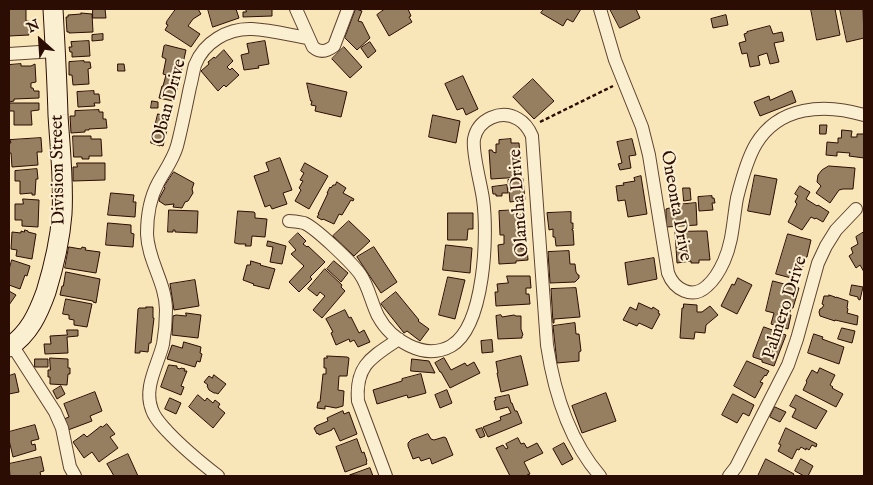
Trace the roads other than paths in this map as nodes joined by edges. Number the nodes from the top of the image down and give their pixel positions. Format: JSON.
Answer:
{"nodes":[{"id":1,"x":53,"y":9,"type":"edge"},
{"id":2,"x":296,"y":9,"type":"edge"},
{"id":3,"x":348,"y":9,"type":"edge"},
{"id":4,"x":600,"y":9,"type":"edge"},
{"id":5,"x":308,"y":38,"type":"junction"},
{"id":6,"x":55,"y":51,"type":"junction"},
{"id":7,"x":9,"y":54,"type":"edge"},
{"id":8,"x":864,"y":115,"type":"edge"},
{"id":9,"x":856,"y":209,"type":"dead end"},
{"id":10,"x":289,"y":221,"type":"dead end"},
{"id":11,"x":399,"y":340,"type":"junction"},
{"id":12,"x":10,"y":346,"type":"edge"},
{"id":13,"x":75,"y":476,"type":"edge"},
{"id":14,"x":218,"y":476,"type":"edge"},
{"id":15,"x":386,"y":476,"type":"edge"},
{"id":16,"x":600,"y":476,"type":"edge"},
{"id":17,"x":729,"y":476,"type":"edge"}],
"edges":[{"from":1,"to":6,"type":"street","name":"Division Street"},
{"from":2,"to":5,"type":"street"},
{"from":3,"to":5,"type":"street"},
{"from":4,"to":8,"type":"street","name":"Oneonta Drive"},
{"from":5,"to":14,"type":"street","name":"Oban Drive"},
{"from":6,"to":7,"type":"street"},
{"from":6,"to":12,"type":"street","name":"Division Street"},
{"from":9,"to":17,"type":"street","name":"Palmero Drive"},
{"from":10,"to":11,"type":"street","name":"Olancha Drive"},
{"from":11,"to":15,"type":"street"},
{"from":11,"to":16,"type":"street","name":"Olancha Drive"},
{"from":12,"to":13,"type":"street"}]}
